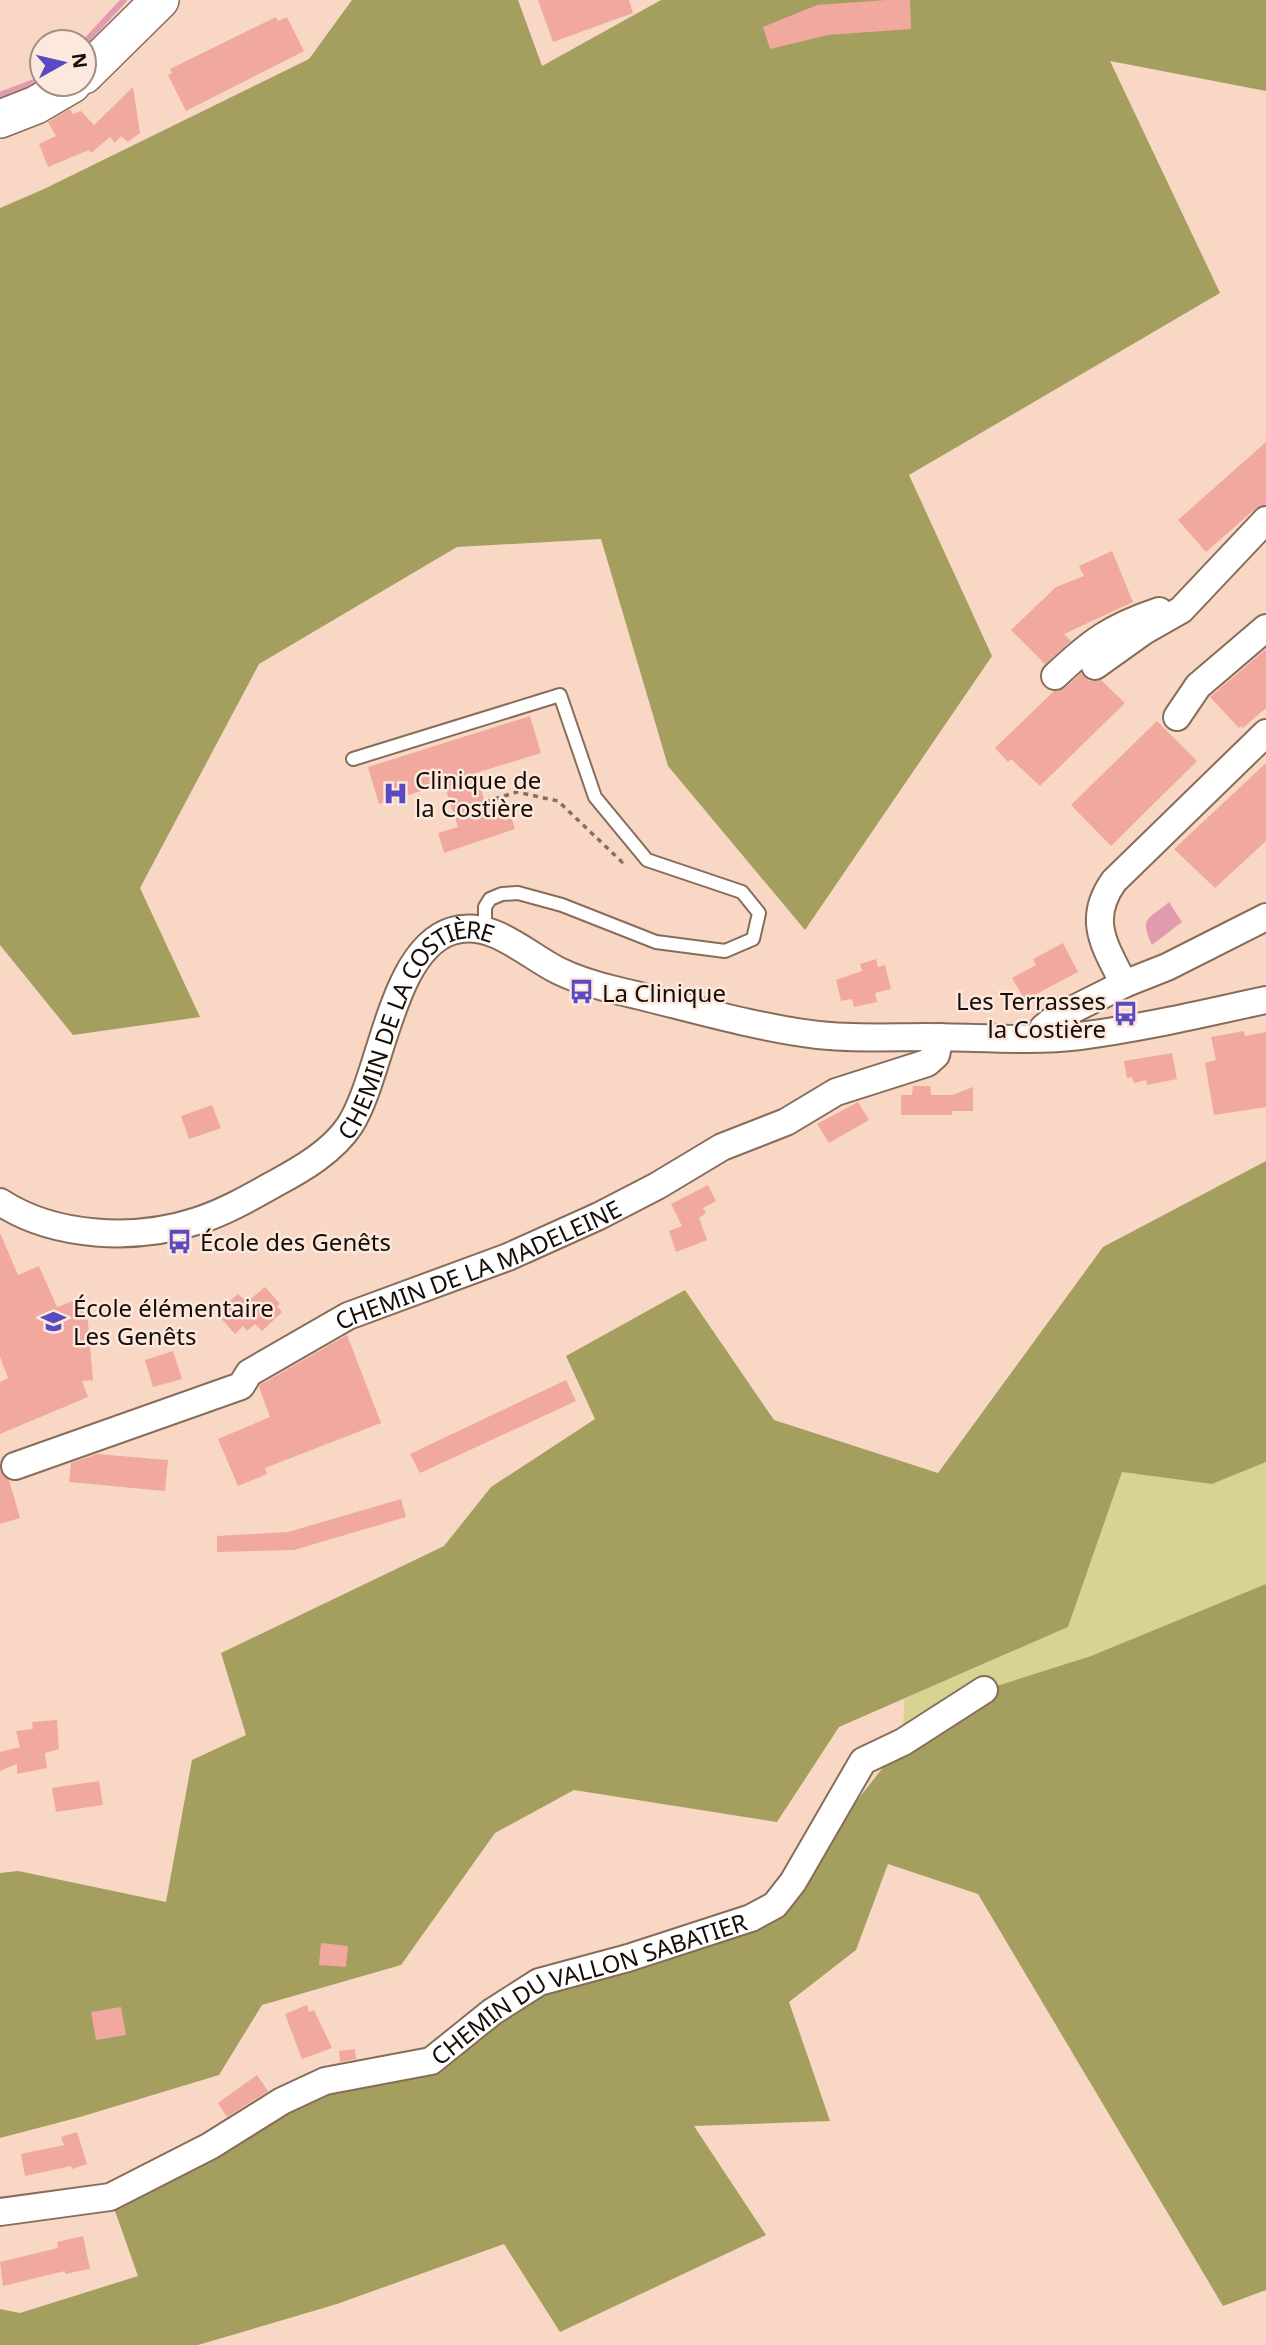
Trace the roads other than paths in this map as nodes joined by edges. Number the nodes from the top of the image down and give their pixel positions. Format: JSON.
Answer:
{"nodes":[{"id":1,"x":160,"y":0,"type":"edge"},
{"id":2,"x":98,"y":61,"type":"edge"},
{"id":3,"x":48,"y":98,"type":"edge"},
{"id":4,"x":0,"y":119,"type":"edge"},
{"id":5,"x":1266,"y":520,"type":"edge"},
{"id":6,"x":1181,"y":610,"type":"junction"},
{"id":7,"x":1266,"y":628,"type":"edge"},
{"id":8,"x":1095,"y":666,"type":"dead end"},
{"id":9,"x":1055,"y":676,"type":"dead end"},
{"id":10,"x":1177,"y":717,"type":"dead end"},
{"id":11,"x":1266,"y":733,"type":"edge"},
{"id":12,"x":354,"y":759,"type":"dead end"},
{"id":13,"x":1266,"y":917,"type":"edge"},
{"id":14,"x":485,"y":930,"type":"junction"},
{"id":15,"x":1124,"y":984,"type":"junction"},
{"id":16,"x":1266,"y":1000,"type":"edge"},
{"id":17,"x":940,"y":1037,"type":"junction"},
{"id":18,"x":1040,"y":1038,"type":"junction"},
{"id":19,"x":0,"y":1202,"type":"edge"},
{"id":20,"x":7,"y":1468,"type":"edge"},
{"id":21,"x":984,"y":1690,"type":"dead end"},
{"id":22,"x":0,"y":2211,"type":"edge"}],
"edges":[{"from":1,"to":2,"type":"street"},
{"from":3,"to":4,"type":"street"},
{"from":5,"to":6,"type":"street"},
{"from":6,"to":8,"type":"street"},
{"from":6,"to":9,"type":"street"},
{"from":7,"to":10,"type":"street"},
{"from":11,"to":15,"type":"street"},
{"from":12,"to":14,"type":"lane"},
{"from":13,"to":15,"type":"street"},
{"from":14,"to":17,"type":"street","name":"CHEMIN DE LA COSTIÈRE"},
{"from":14,"to":19,"type":"street","name":"CHEMIN DE LA COSTIÈRE"},
{"from":15,"to":18,"type":"street"},
{"from":16,"to":18,"type":"street","name":"CHEMIN DE LA COSTIÈRE"},
{"from":17,"to":18,"type":"street","name":"CHEMIN DE LA COSTIÈRE"},
{"from":17,"to":20,"type":"street","name":"CHEMIN DE LA MADELEINE"},
{"from":21,"to":22,"type":"street","name":"CHEMIN DU VALLON SABATIER"}]}
